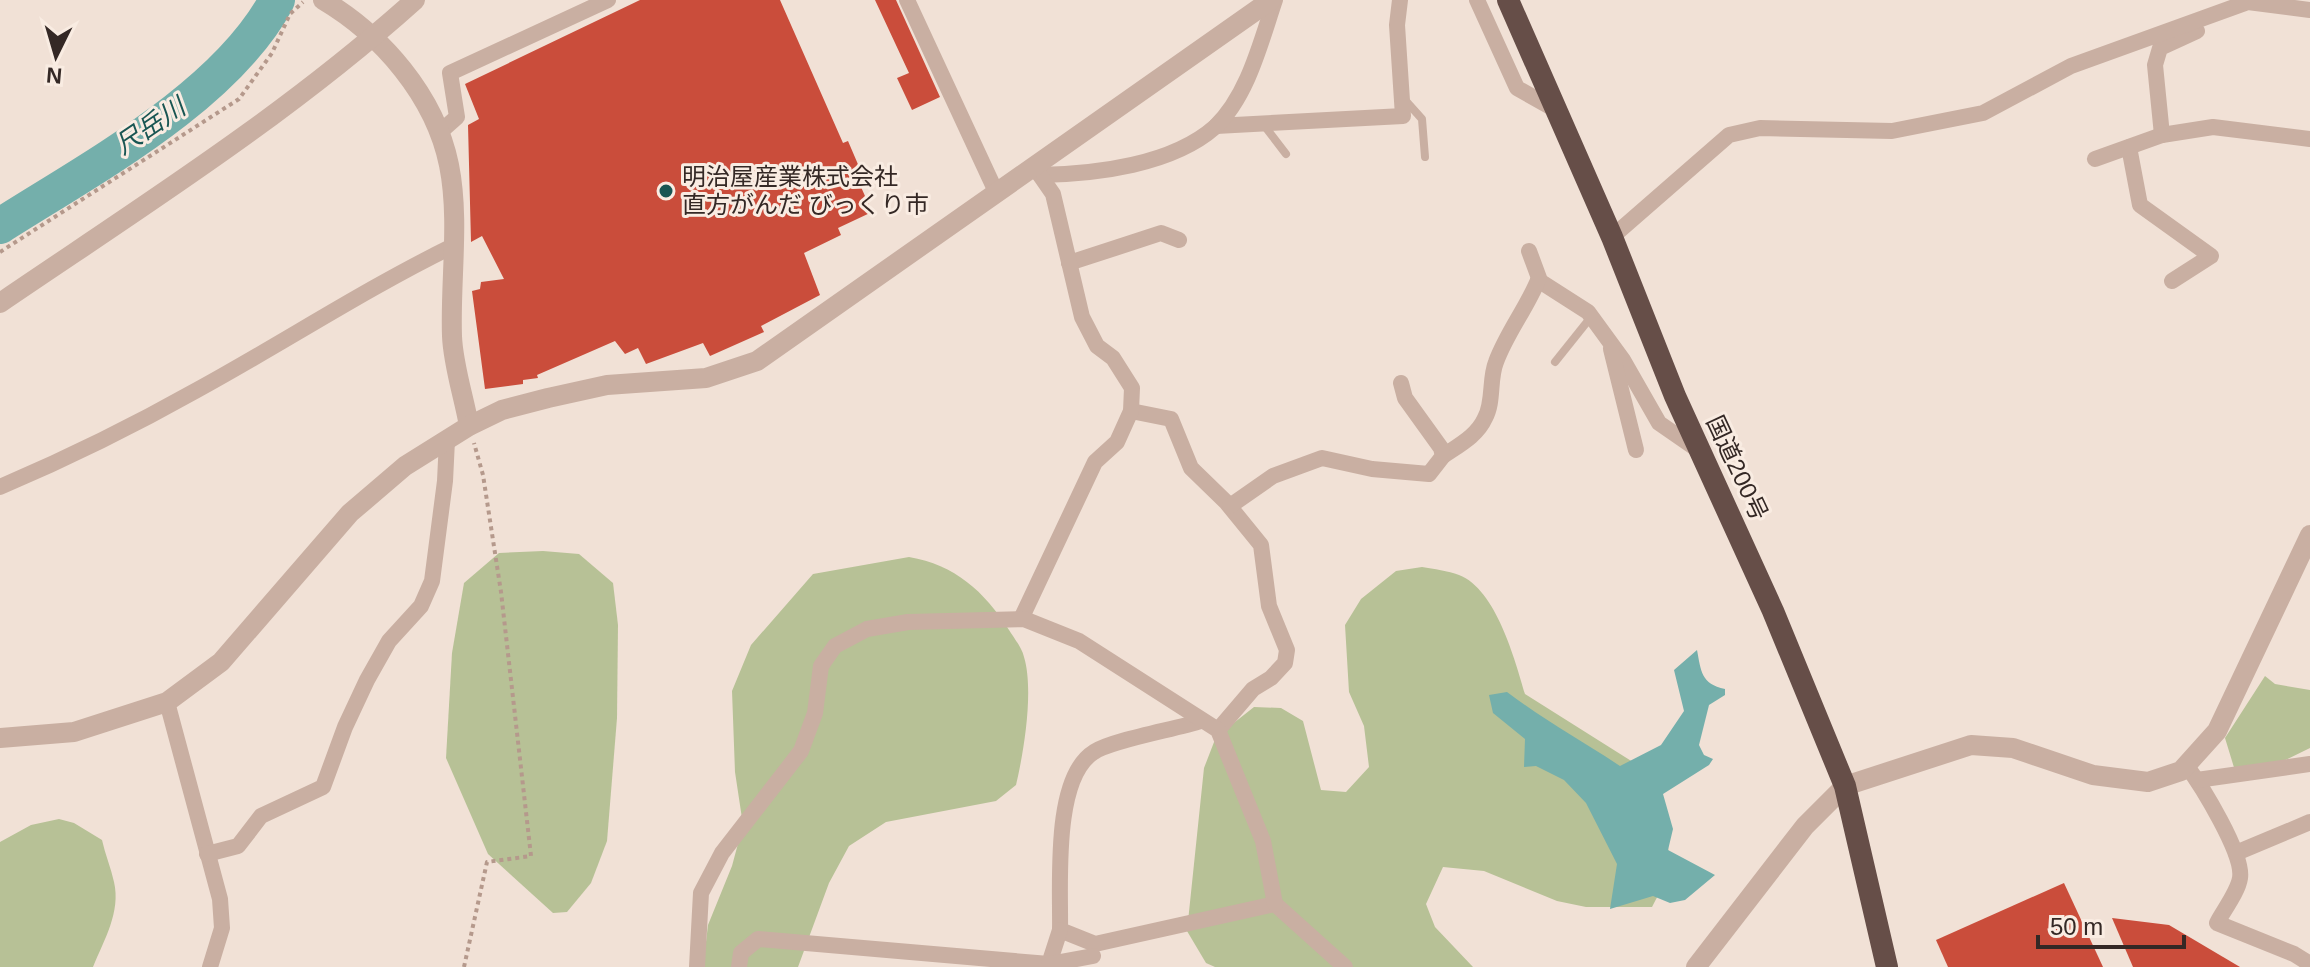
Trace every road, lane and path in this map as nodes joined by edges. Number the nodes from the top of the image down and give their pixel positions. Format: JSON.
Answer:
{"nodes":[{"id":1,"x":305,"y":0,"type":"edge"},
{"id":2,"x":323,"y":0,"type":"edge"},
{"id":3,"x":415,"y":0,"type":"edge"},
{"id":4,"x":608,"y":0,"type":"edge"},
{"id":5,"x":907,"y":0,"type":"edge"},
{"id":6,"x":1273,"y":0,"type":"edge"},
{"id":7,"x":1400,"y":0,"type":"edge"},
{"id":8,"x":1477,"y":0,"type":"edge"},
{"id":9,"x":1508,"y":0,"type":"edge"},
{"id":10,"x":2248,"y":1,"type":"edge"},
{"id":11,"x":2310,"y":10,"type":"edge"},
{"id":12,"x":374,"y":37,"type":"junction"},
{"id":13,"x":1402,"y":96,"type":"junction"},
{"id":14,"x":1556,"y":110,"type":"junction"},
{"id":15,"x":1263,"y":123,"type":"junction"},
{"id":16,"x":1216,"y":126,"type":"junction"},
{"id":17,"x":439,"y":133,"type":"junction"},
{"id":18,"x":2162,"y":135,"type":"junction"},
{"id":19,"x":2310,"y":139,"type":"edge"},
{"id":20,"x":2129,"y":147,"type":"junction"},
{"id":21,"x":1286,"y":154,"type":"dead end"},
{"id":22,"x":1425,"y":157,"type":"dead end"},
{"id":23,"x":2095,"y":159,"type":"dead end"},
{"id":24,"x":1038,"y":172,"type":"junction"},
{"id":25,"x":997,"y":194,"type":"junction"},
{"id":26,"x":1612,"y":237,"type":"junction"},
{"id":27,"x":1179,"y":240,"type":"dead end"},
{"id":28,"x":453,"y":246,"type":"junction"},
{"id":29,"x":1529,"y":251,"type":"dead end"},
{"id":30,"x":0,"y":252,"type":"edge"},
{"id":31,"x":1069,"y":263,"type":"junction"},
{"id":32,"x":1538,"y":280,"type":"junction"},
{"id":33,"x":2172,"y":281,"type":"dead end"},
{"id":34,"x":0,"y":303,"type":"edge"},
{"id":35,"x":1591,"y":317,"type":"junction"},
{"id":36,"x":1608,"y":340,"type":"junction"},
{"id":37,"x":1555,"y":362,"type":"dead end"},
{"id":38,"x":1401,"y":383,"type":"dead end"},
{"id":39,"x":1131,"y":411,"type":"junction"},
{"id":40,"x":469,"y":426,"type":"junction"},
{"id":41,"x":447,"y":440,"type":"junction"},
{"id":42,"x":1636,"y":450,"type":"dead end"},
{"id":43,"x":1701,"y":452,"type":"junction"},
{"id":44,"x":1443,"y":456,"type":"junction"},
{"id":45,"x":0,"y":487,"type":"edge"},
{"id":46,"x":1230,"y":506,"type":"junction"},
{"id":47,"x":2310,"y":535,"type":"edge"},
{"id":48,"x":1021,"y":619,"type":"junction"},
{"id":49,"x":167,"y":702,"type":"junction"},
{"id":50,"x":1201,"y":721,"type":"junction"},
{"id":51,"x":1218,"y":730,"type":"junction"},
{"id":52,"x":0,"y":738,"type":"edge"},
{"id":53,"x":2310,"y":764,"type":"edge"},
{"id":54,"x":2192,"y":773,"type":"junction"},
{"id":55,"x":1845,"y":786,"type":"junction"},
{"id":56,"x":2310,"y":822,"type":"edge"},
{"id":57,"x":2236,"y":853,"type":"junction"},
{"id":58,"x":207,"y":854,"type":"junction"},
{"id":59,"x":1275,"y":904,"type":"junction"},
{"id":60,"x":1060,"y":930,"type":"junction"},
{"id":61,"x":1095,"y":956,"type":"edge"},
{"id":62,"x":2310,"y":964,"type":"edge"},
{"id":63,"x":1049,"y":965,"type":"edge"},
{"id":64,"x":210,"y":967,"type":"edge"},
{"id":65,"x":464,"y":967,"type":"edge"},
{"id":66,"x":697,"y":967,"type":"edge"},
{"id":67,"x":739,"y":967,"type":"edge"},
{"id":68,"x":1345,"y":967,"type":"edge"},
{"id":69,"x":1696,"y":967,"type":"edge"},
{"id":70,"x":1887,"y":967,"type":"edge"}],
"edges":[{"from":1,"to":30,"type":"path"},
{"from":2,"to":12,"type":"street"},
{"from":3,"to":12,"type":"street"},
{"from":4,"to":17,"type":"street"},
{"from":5,"to":25,"type":"street"},
{"from":6,"to":16,"type":"street"},
{"from":6,"to":24,"type":"street"},
{"from":7,"to":13,"type":"street"},
{"from":8,"to":14,"type":"street"},
{"from":9,"to":14,"type":"highway","name":"国道200号"},
{"from":10,"to":11,"type":"street"},
{"from":10,"to":18,"type":"street"},
{"from":10,"to":26,"type":"street"},
{"from":12,"to":17,"type":"street"},
{"from":12,"to":34,"type":"street"},
{"from":13,"to":15,"type":"street"},
{"from":13,"to":22,"type":"lane"},
{"from":14,"to":26,"type":"highway","name":"国道200号"},
{"from":15,"to":16,"type":"street"},
{"from":15,"to":21,"type":"lane"},
{"from":16,"to":24,"type":"street"},
{"from":17,"to":28,"type":"street"},
{"from":18,"to":19,"type":"street"},
{"from":18,"to":20,"type":"street"},
{"from":20,"to":23,"type":"street"},
{"from":20,"to":33,"type":"street"},
{"from":24,"to":25,"type":"street"},
{"from":24,"to":31,"type":"street"},
{"from":25,"to":40,"type":"street"},
{"from":26,"to":43,"type":"highway","name":"国道200号"},
{"from":27,"to":31,"type":"street"},
{"from":28,"to":40,"type":"street"},
{"from":28,"to":45,"type":"street"},
{"from":29,"to":32,"type":"street"},
{"from":31,"to":39,"type":"street"},
{"from":32,"to":35,"type":"street"},
{"from":32,"to":44,"type":"street"},
{"from":35,"to":36,"type":"street"},
{"from":35,"to":37,"type":"lane"},
{"from":36,"to":42,"type":"street"},
{"from":36,"to":43,"type":"street"},
{"from":38,"to":44,"type":"street"},
{"from":39,"to":46,"type":"street"},
{"from":39,"to":48,"type":"street"},
{"from":40,"to":41,"type":"street"},
{"from":40,"to":65,"type":"path"},
{"from":41,"to":49,"type":"street"},
{"from":41,"to":58,"type":"street"},
{"from":43,"to":55,"type":"highway","name":"国道200号"},
{"from":44,"to":46,"type":"street"},
{"from":46,"to":51,"type":"street"},
{"from":47,"to":54,"type":"street"},
{"from":48,"to":50,"type":"street"},
{"from":48,"to":66,"type":"street"},
{"from":49,"to":52,"type":"street"},
{"from":49,"to":58,"type":"street"},
{"from":50,"to":51,"type":"street"},
{"from":50,"to":60,"type":"street"},
{"from":51,"to":59,"type":"street"},
{"from":53,"to":54,"type":"street"},
{"from":54,"to":55,"type":"street"},
{"from":54,"to":57,"type":"street"},
{"from":55,"to":69,"type":"street"},
{"from":55,"to":70,"type":"highway","name":"国道200号"},
{"from":56,"to":57,"type":"street"},
{"from":57,"to":62,"type":"street"},
{"from":58,"to":64,"type":"street"},
{"from":59,"to":61,"type":"street"},
{"from":59,"to":68,"type":"street"},
{"from":60,"to":61,"type":"street"},
{"from":60,"to":63,"type":"street"},
{"from":61,"to":63,"type":"street"},
{"from":63,"to":67,"type":"street"}]}
